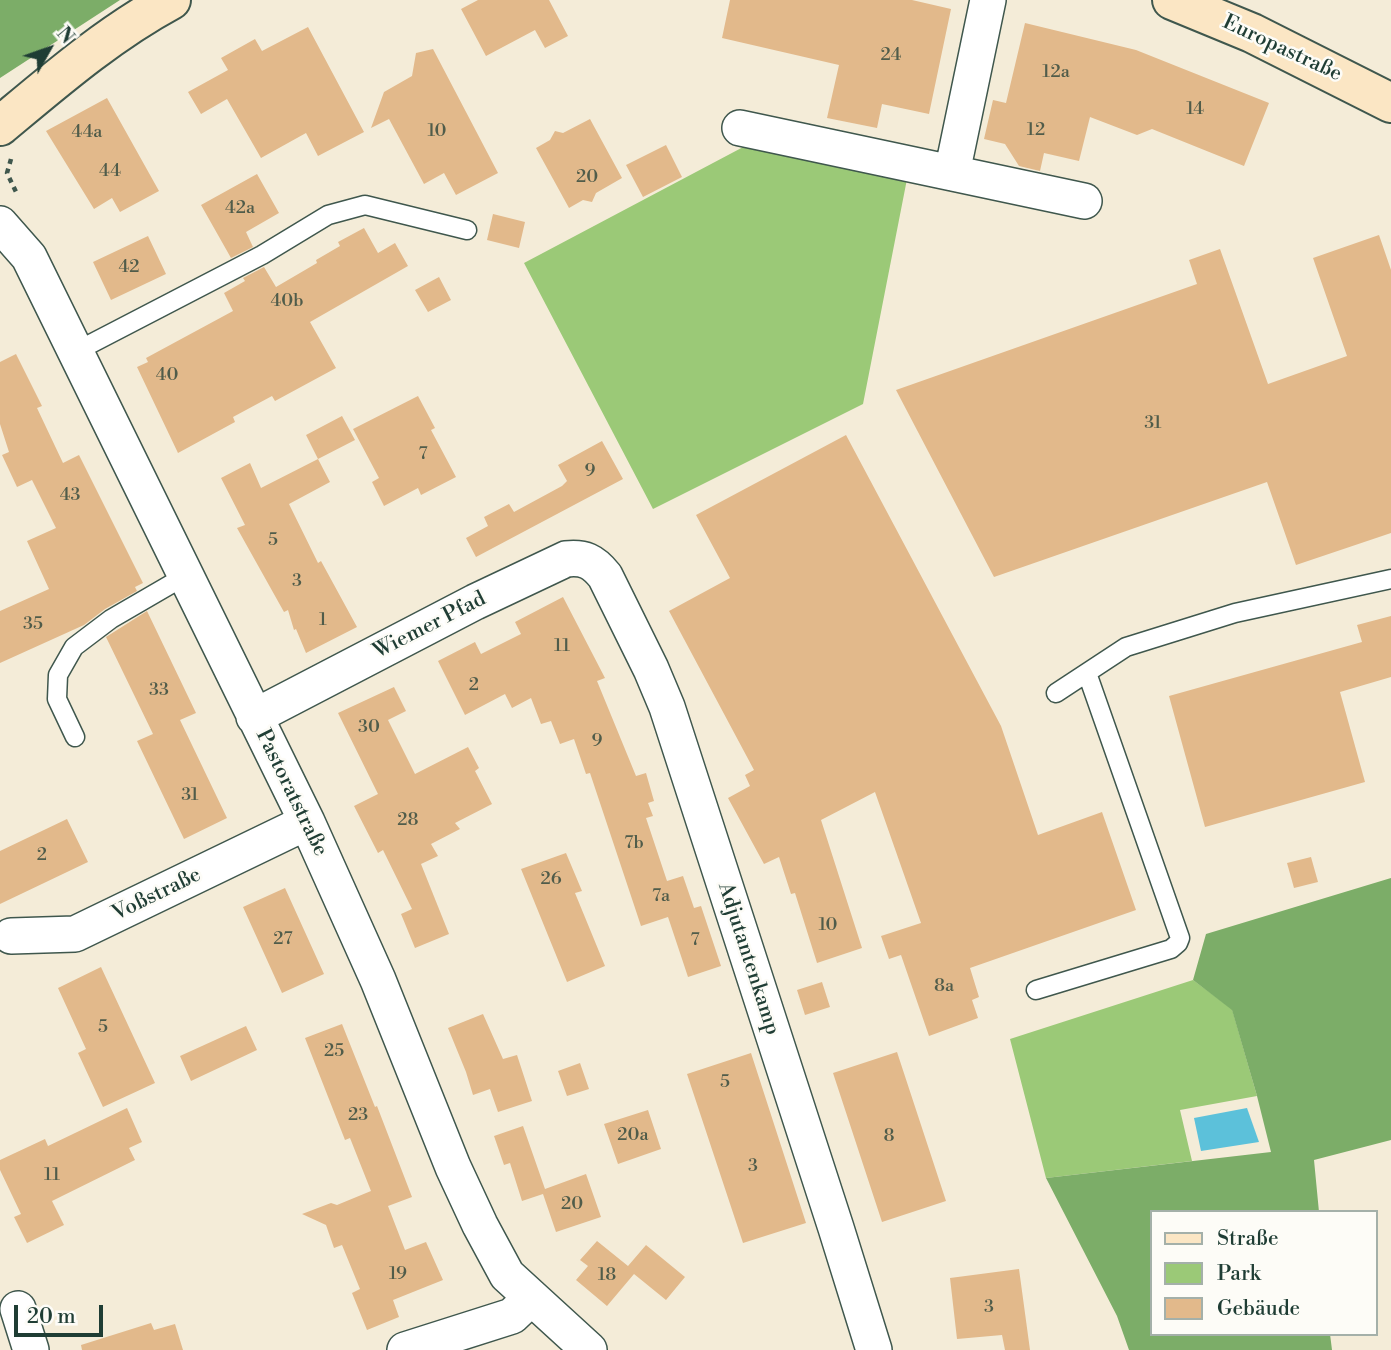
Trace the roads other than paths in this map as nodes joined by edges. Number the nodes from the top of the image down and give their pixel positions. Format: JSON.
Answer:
{"nodes":[{"id":1,"x":171,"y":0,"type":"edge"},
{"id":2,"x":988,"y":0,"type":"edge"},
{"id":3,"x":1172,"y":0,"type":"edge"},
{"id":4,"x":1391,"y":103,"type":"edge"},
{"id":5,"x":740,"y":128,"type":"dead end"},
{"id":6,"x":7,"y":141,"type":"edge"},
{"id":7,"x":952,"y":173,"type":"junction"},
{"id":8,"x":1084,"y":201,"type":"dead end"},
{"id":9,"x":4,"y":228,"type":"edge"},
{"id":10,"x":467,"y":230,"type":"dead end"},
{"id":11,"x":75,"y":352,"type":"junction"},
{"id":12,"x":185,"y":576,"type":"junction"},
{"id":13,"x":605,"y":576,"type":"joint"},
{"id":14,"x":1391,"y":579,"type":"edge"},
{"id":15,"x":1087,"y":673,"type":"junction"},
{"id":16,"x":1056,"y":693,"type":"dead end"},
{"id":17,"x":254,"y":717,"type":"junction"},
{"id":18,"x":75,"y":737,"type":"dead end"},
{"id":19,"x":307,"y":822,"type":"junction"},
{"id":20,"x":5,"y":939,"type":"edge"},
{"id":21,"x":1036,"y":990,"type":"dead end"},
{"id":22,"x":531,"y":1298,"type":"junction"},
{"id":23,"x":9,"y":1303,"type":"edge"},
{"id":24,"x":31,"y":1350,"type":"edge"},
{"id":25,"x":405,"y":1350,"type":"edge"},
{"id":26,"x":589,"y":1350,"type":"edge"},
{"id":27,"x":874,"y":1350,"type":"edge"}],
"edges":[{"from":1,"to":6,"type":"street"},
{"from":2,"to":7,"type":"street"},
{"from":3,"to":4,"type":"street","name":"Europastraße"},
{"from":5,"to":7,"type":"street"},
{"from":7,"to":8,"type":"street"},
{"from":9,"to":11,"type":"street","name":"Pastoratstraße"},
{"from":10,"to":11,"type":"lane"},
{"from":11,"to":12,"type":"street","name":"Pastoratstraße"},
{"from":12,"to":17,"type":"street","name":"Pastoratstraße"},
{"from":12,"to":18,"type":"lane"},
{"from":13,"to":17,"type":"street","name":"Wiemer Pfad"},
{"from":13,"to":27,"type":"street","name":"Adjutantenkamp"},
{"from":14,"to":15,"type":"lane"},
{"from":15,"to":16,"type":"lane"},
{"from":15,"to":21,"type":"lane"},
{"from":17,"to":19,"type":"street","name":"Pastoratstraße"},
{"from":19,"to":20,"type":"street","name":"Voßstraße"},
{"from":19,"to":22,"type":"street","name":"Pastoratstraße"},
{"from":22,"to":25,"type":"street"},
{"from":22,"to":26,"type":"street","name":"Pastoratstraße"},
{"from":23,"to":24,"type":"street"}]}
